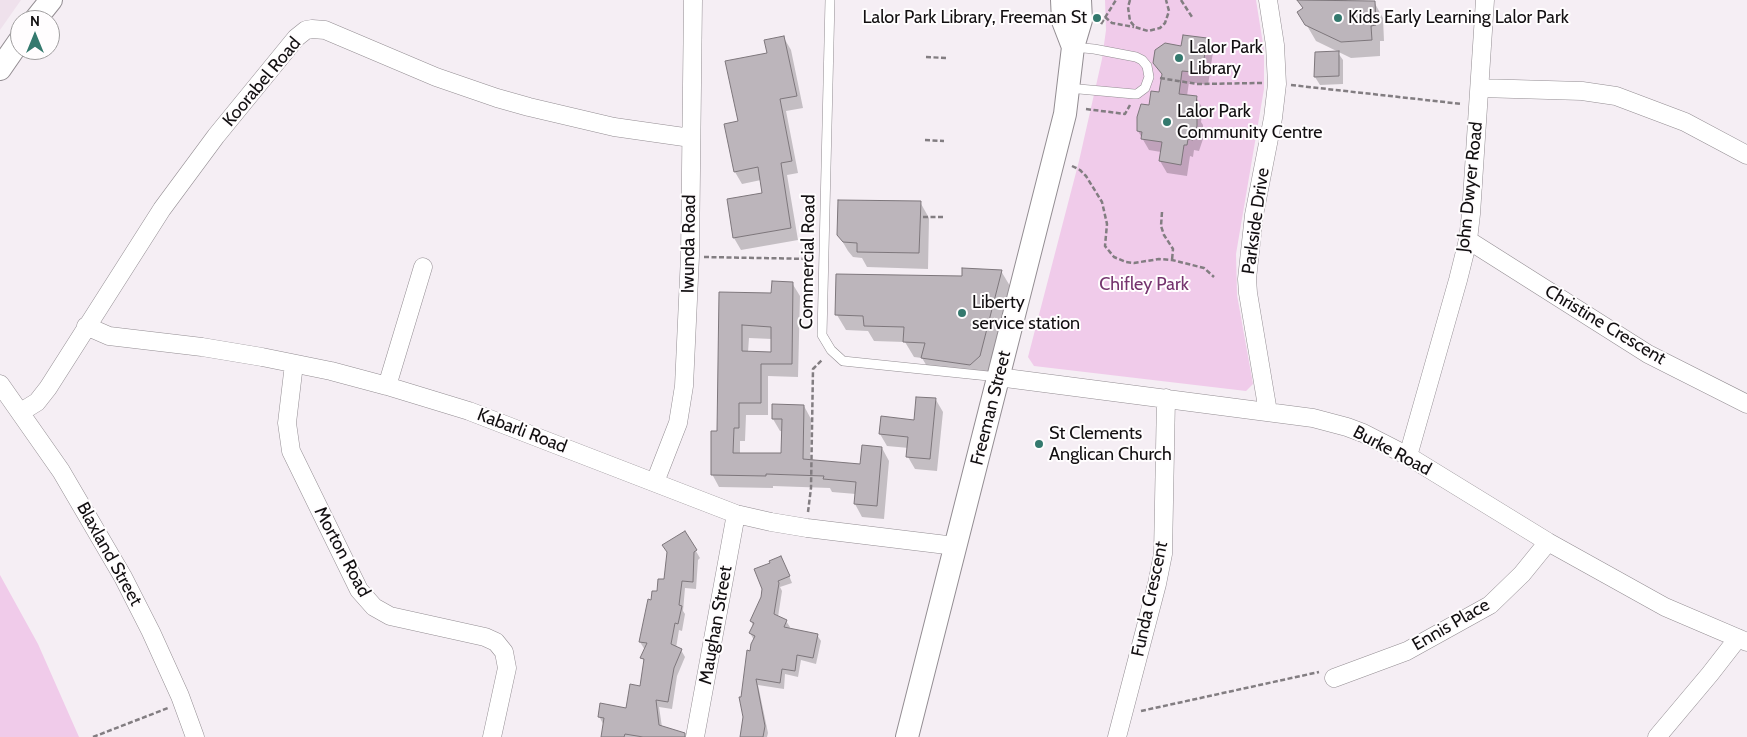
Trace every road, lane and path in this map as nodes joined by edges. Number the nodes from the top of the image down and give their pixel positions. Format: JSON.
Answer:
{"nodes":[{"id":1,"x":51,"y":0,"type":"edge"},
{"id":2,"x":693,"y":0,"type":"edge"},
{"id":3,"x":830,"y":0,"type":"edge"},
{"id":4,"x":1062,"y":0,"type":"edge"},
{"id":5,"x":1080,"y":0,"type":"edge"},
{"id":6,"x":1116,"y":0,"type":"edge"},
{"id":7,"x":1130,"y":0,"type":"edge"},
{"id":8,"x":1166,"y":0,"type":"edge"},
{"id":9,"x":1181,"y":0,"type":"edge"},
{"id":10,"x":1268,"y":0,"type":"edge"},
{"id":11,"x":1486,"y":0,"type":"edge"},
{"id":12,"x":43,"y":10,"type":"edge"},
{"id":13,"x":1105,"y":17,"type":"junction"},
{"id":14,"x":1192,"y":17,"type":"dead end"},
{"id":15,"x":1101,"y":24,"type":"dead end"},
{"id":16,"x":1135,"y":27,"type":"junction"},
{"id":17,"x":1073,"y":47,"type":"junction"},
{"id":18,"x":10,"y":54,"type":"edge"},
{"id":19,"x":926,"y":57,"type":"dead end"},
{"id":20,"x":946,"y":58,"type":"dead end"},
{"id":21,"x":0,"y":69,"type":"edge"},
{"id":22,"x":1149,"y":77,"type":"junction"},
{"id":23,"x":1269,"y":83,"type":"dead end"},
{"id":24,"x":1284,"y":84,"type":"dead end"},
{"id":25,"x":1068,"y":88,"type":"junction"},
{"id":26,"x":1480,"y":88,"type":"junction"},
{"id":27,"x":1479,"y":106,"type":"junction"},
{"id":28,"x":1086,"y":109,"type":"dead end"},
{"id":29,"x":1125,"y":114,"type":"dead end"},
{"id":30,"x":691,"y":138,"type":"junction"},
{"id":31,"x":924,"y":140,"type":"dead end"},
{"id":32,"x":944,"y":140,"type":"dead end"},
{"id":33,"x":1747,"y":156,"type":"edge"},
{"id":34,"x":1072,"y":166,"type":"dead end"},
{"id":35,"x":1162,"y":212,"type":"dead end"},
{"id":36,"x":923,"y":217,"type":"dead end"},
{"id":37,"x":943,"y":217,"type":"dead end"},
{"id":38,"x":1468,"y":240,"type":"junction"},
{"id":39,"x":690,"y":256,"type":"junction"},
{"id":40,"x":824,"y":259,"type":"junction"},
{"id":41,"x":1172,"y":260,"type":"junction"},
{"id":42,"x":423,"y":267,"type":"dead end"},
{"id":43,"x":1214,"y":277,"type":"dead end"},
{"id":44,"x":86,"y":326,"type":"junction"},
{"id":45,"x":831,"y":350,"type":"junction"},
{"id":46,"x":294,"y":364,"type":"junction"},
{"id":47,"x":998,"y":377,"type":"junction"},
{"id":48,"x":0,"y":384,"type":"edge"},
{"id":49,"x":386,"y":386,"type":"junction"},
{"id":50,"x":1166,"y":398,"type":"junction"},
{"id":51,"x":1747,"y":404,"type":"edge"},
{"id":52,"x":21,"y":412,"type":"junction"},
{"id":53,"x":1268,"y":412,"type":"junction"},
{"id":54,"x":1408,"y":456,"type":"junction"},
{"id":55,"x":655,"y":482,"type":"junction"},
{"id":56,"x":736,"y":514,"type":"junction"},
{"id":57,"x":807,"y":528,"type":"junction"},
{"id":58,"x":1548,"y":542,"type":"junction"},
{"id":59,"x":955,"y":546,"type":"junction"},
{"id":60,"x":1742,"y":640,"type":"edge"},
{"id":61,"x":1302,"y":674,"type":"dead end"},
{"id":62,"x":1334,"y":678,"type":"dead end"},
{"id":63,"x":168,"y":708,"type":"dead end"},
{"id":64,"x":1144,"y":710,"type":"dead end"},
{"id":65,"x":93,"y":737,"type":"edge"},
{"id":66,"x":195,"y":737,"type":"edge"},
{"id":67,"x":492,"y":737,"type":"edge"},
{"id":68,"x":695,"y":737,"type":"edge"},
{"id":69,"x":907,"y":737,"type":"edge"},
{"id":70,"x":1117,"y":737,"type":"edge"},
{"id":71,"x":1656,"y":737,"type":"edge"}],
"edges":[{"from":1,"to":12,"type":"street"},
{"from":2,"to":30,"type":"street","name":"Iwunda Road"},
{"from":3,"to":40,"type":"lane","name":"Commercial Road"},
{"from":4,"to":17,"type":"street","name":"Freeman Street"},
{"from":5,"to":17,"type":"street","name":"Freeman Street"},
{"from":6,"to":13,"type":"path"},
{"from":7,"to":16,"type":"path"},
{"from":8,"to":16,"type":"path"},
{"from":9,"to":14,"type":"path"},
{"from":10,"to":53,"type":"street","name":"Parkside Drive"},
{"from":11,"to":26,"type":"street","name":"John Dwyer Road"},
{"from":13,"to":15,"type":"path"},
{"from":13,"to":16,"type":"path"},
{"from":17,"to":22,"type":"lane"},
{"from":17,"to":25,"type":"street","name":"Freeman Street"},
{"from":18,"to":21,"type":"street"},
{"from":19,"to":20,"type":"path"},
{"from":22,"to":23,"type":"path"},
{"from":22,"to":25,"type":"lane"},
{"from":24,"to":27,"type":"path"},
{"from":25,"to":47,"type":"street","name":"Freeman Street"},
{"from":26,"to":27,"type":"street","name":"John Dwyer Road"},
{"from":26,"to":33,"type":"street"},
{"from":27,"to":38,"type":"street","name":"John Dwyer Road"},
{"from":28,"to":29,"type":"path"},
{"from":30,"to":39,"type":"street","name":"Iwunda Road"},
{"from":30,"to":44,"type":"street","name":"Koorabel Road"},
{"from":31,"to":32,"type":"path"},
{"from":34,"to":41,"type":"path"},
{"from":35,"to":41,"type":"path"},
{"from":36,"to":37,"type":"path"},
{"from":38,"to":51,"type":"street","name":"Christine Crescent"},
{"from":38,"to":54,"type":"street","name":"John Dwyer Road"},
{"from":39,"to":40,"type":"path"},
{"from":39,"to":55,"type":"street","name":"Iwunda Road"},
{"from":40,"to":45,"type":"lane","name":"Commercial Road"},
{"from":41,"to":43,"type":"path"},
{"from":42,"to":49,"type":"street"},
{"from":44,"to":46,"type":"street","name":"Kabarli Road"},
{"from":44,"to":52,"type":"street","name":"Koorabel Road"},
{"from":45,"to":47,"type":"lane","name":"Commercial Road"},
{"from":45,"to":57,"type":"path"},
{"from":46,"to":49,"type":"street","name":"Kabarli Road"},
{"from":46,"to":67,"type":"street","name":"Morton Road"},
{"from":47,"to":50,"type":"street","name":"Burke Road"},
{"from":47,"to":59,"type":"street","name":"Freeman Street"},
{"from":48,"to":52,"type":"street","name":"Blaxland Street"},
{"from":49,"to":55,"type":"street","name":"Kabarli Road"},
{"from":50,"to":53,"type":"street","name":"Burke Road"},
{"from":50,"to":70,"type":"street","name":"Funda Crescent"},
{"from":52,"to":66,"type":"street","name":"Blaxland Street"},
{"from":53,"to":54,"type":"street","name":"Burke Road"},
{"from":54,"to":58,"type":"street","name":"Burke Road"},
{"from":55,"to":56,"type":"street","name":"Kabarli Road"},
{"from":56,"to":57,"type":"street","name":"Kabarli Road"},
{"from":56,"to":68,"type":"street","name":"Maughan Street"},
{"from":57,"to":59,"type":"street","name":"Kabarli Road"},
{"from":58,"to":60,"type":"street","name":"Burke Road"},
{"from":58,"to":62,"type":"street","name":"Ennis Place"},
{"from":59,"to":69,"type":"street","name":"Freeman Street"},
{"from":60,"to":71,"type":"street"},
{"from":61,"to":64,"type":"path"},
{"from":63,"to":65,"type":"path"}]}
